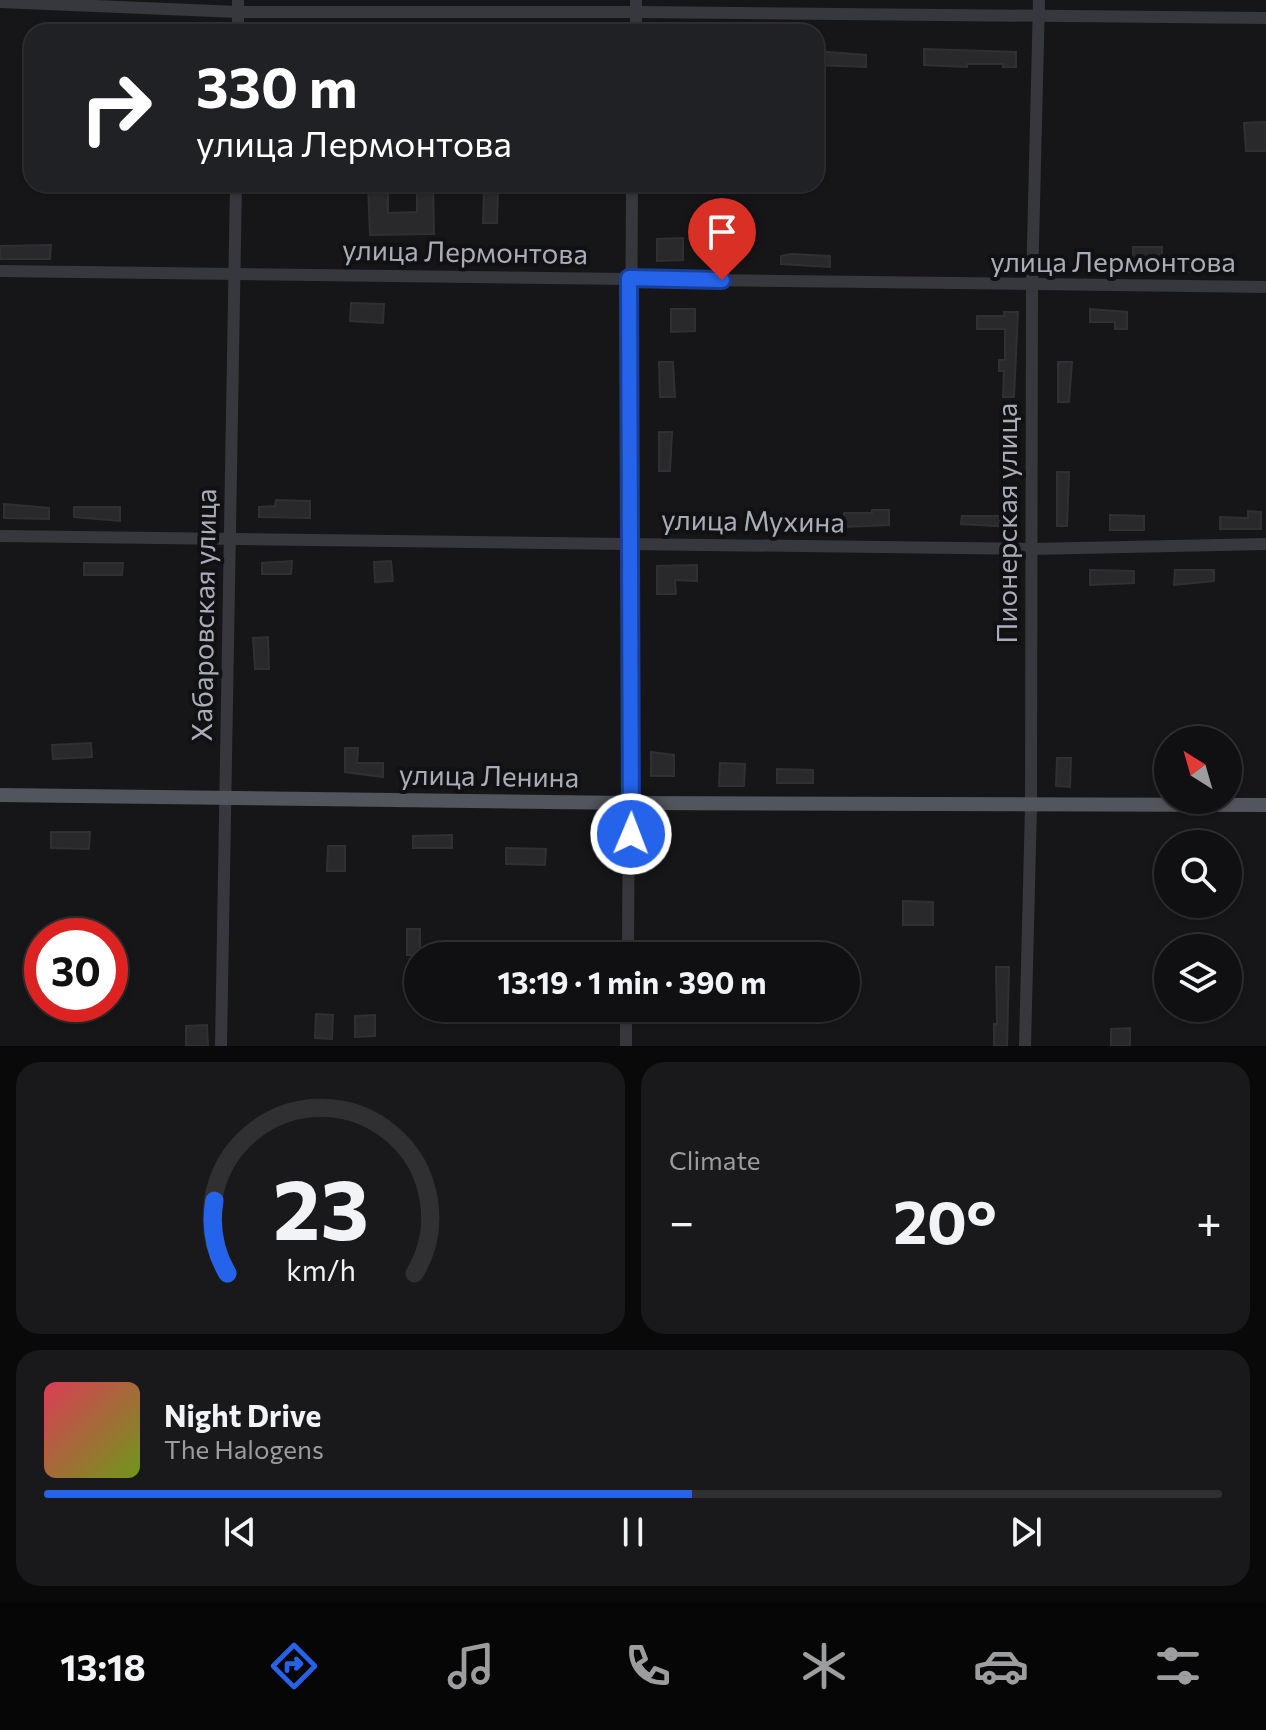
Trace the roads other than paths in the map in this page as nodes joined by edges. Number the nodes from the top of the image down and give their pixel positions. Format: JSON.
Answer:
{"nodes":[{"id":1,"x":1039,"y":0,"type":"edge"},
{"id":2,"x":0,"y":2,"type":"edge"},
{"id":3,"x":238,"y":6,"type":"edge"},
{"id":4,"x":636,"y":6,"type":"edge"},
{"id":5,"x":1039,"y":15,"type":"junction"},
{"id":6,"x":1266,"y":18,"type":"edge"},
{"id":7,"x":236,"y":192,"type":"edge"},
{"id":8,"x":632,"y":192,"type":"edge"},
{"id":9,"x":0,"y":271,"type":"edge"},
{"id":10,"x":236,"y":272,"type":"junction"},
{"id":11,"x":629,"y":278,"type":"junction"},
{"id":12,"x":1032,"y":286,"type":"junction"},
{"id":13,"x":1266,"y":287,"type":"edge"},
{"id":14,"x":0,"y":536,"type":"edge"},
{"id":15,"x":228,"y":539,"type":"junction"},
{"id":16,"x":629,"y":544,"type":"junction"},
{"id":17,"x":1266,"y":544,"type":"edge"},
{"id":18,"x":1031,"y":549,"type":"junction"},
{"id":19,"x":0,"y":795,"type":"edge"},
{"id":20,"x":225,"y":798,"type":"junction"},
{"id":21,"x":631,"y":803,"type":"junction"},
{"id":22,"x":1266,"y":805,"type":"edge"},
{"id":23,"x":1031,"y":806,"type":"junction"},
{"id":24,"x":628,"y":942,"type":"edge"},
{"id":25,"x":626,"y":1022,"type":"edge"},
{"id":26,"x":221,"y":1046,"type":"edge"},
{"id":27,"x":626,"y":1046,"type":"edge"},
{"id":28,"x":1025,"y":1046,"type":"edge"}],
"edges":[{"from":1,"to":5,"type":"street","name":"Пионерская улица"},
{"from":2,"to":3,"type":"street"},
{"from":3,"to":4,"type":"street"},
{"from":4,"to":5,"type":"street"},
{"from":5,"to":6,"type":"street"},
{"from":5,"to":12,"type":"street","name":"Пионерская улица"},
{"from":7,"to":10,"type":"street","name":"Хабаровская улица"},
{"from":8,"to":11,"type":"street"},
{"from":9,"to":10,"type":"street","name":"улица Лермонтова"},
{"from":10,"to":11,"type":"street","name":"улица Лермонтова"},
{"from":10,"to":15,"type":"street","name":"Хабаровская улица"},
{"from":11,"to":12,"type":"street","name":"улица Лермонтова"},
{"from":11,"to":16,"type":"street"},
{"from":12,"to":13,"type":"street","name":"улица Лермонтова"},
{"from":12,"to":18,"type":"street","name":"Пионерская улица"},
{"from":14,"to":15,"type":"street","name":"улица Мухина"},
{"from":15,"to":16,"type":"street","name":"улица Мухина"},
{"from":15,"to":20,"type":"street","name":"Хабаровская улица"},
{"from":16,"to":18,"type":"street","name":"улица Мухина"},
{"from":16,"to":21,"type":"street"},
{"from":17,"to":18,"type":"street","name":"улица Мухина"},
{"from":18,"to":23,"type":"street","name":"Пионерская улица"},
{"from":19,"to":20,"type":"main road","name":"улица Ленина"},
{"from":20,"to":21,"type":"main road","name":"улица Ленина"},
{"from":20,"to":26,"type":"street","name":"Хабаровская улица"},
{"from":21,"to":23,"type":"main road","name":"улица Ленина"},
{"from":21,"to":24,"type":"street"},
{"from":22,"to":23,"type":"main road","name":"улица Ленина"},
{"from":23,"to":28,"type":"street","name":"Пионерская улица"},
{"from":25,"to":27,"type":"street"}]}
